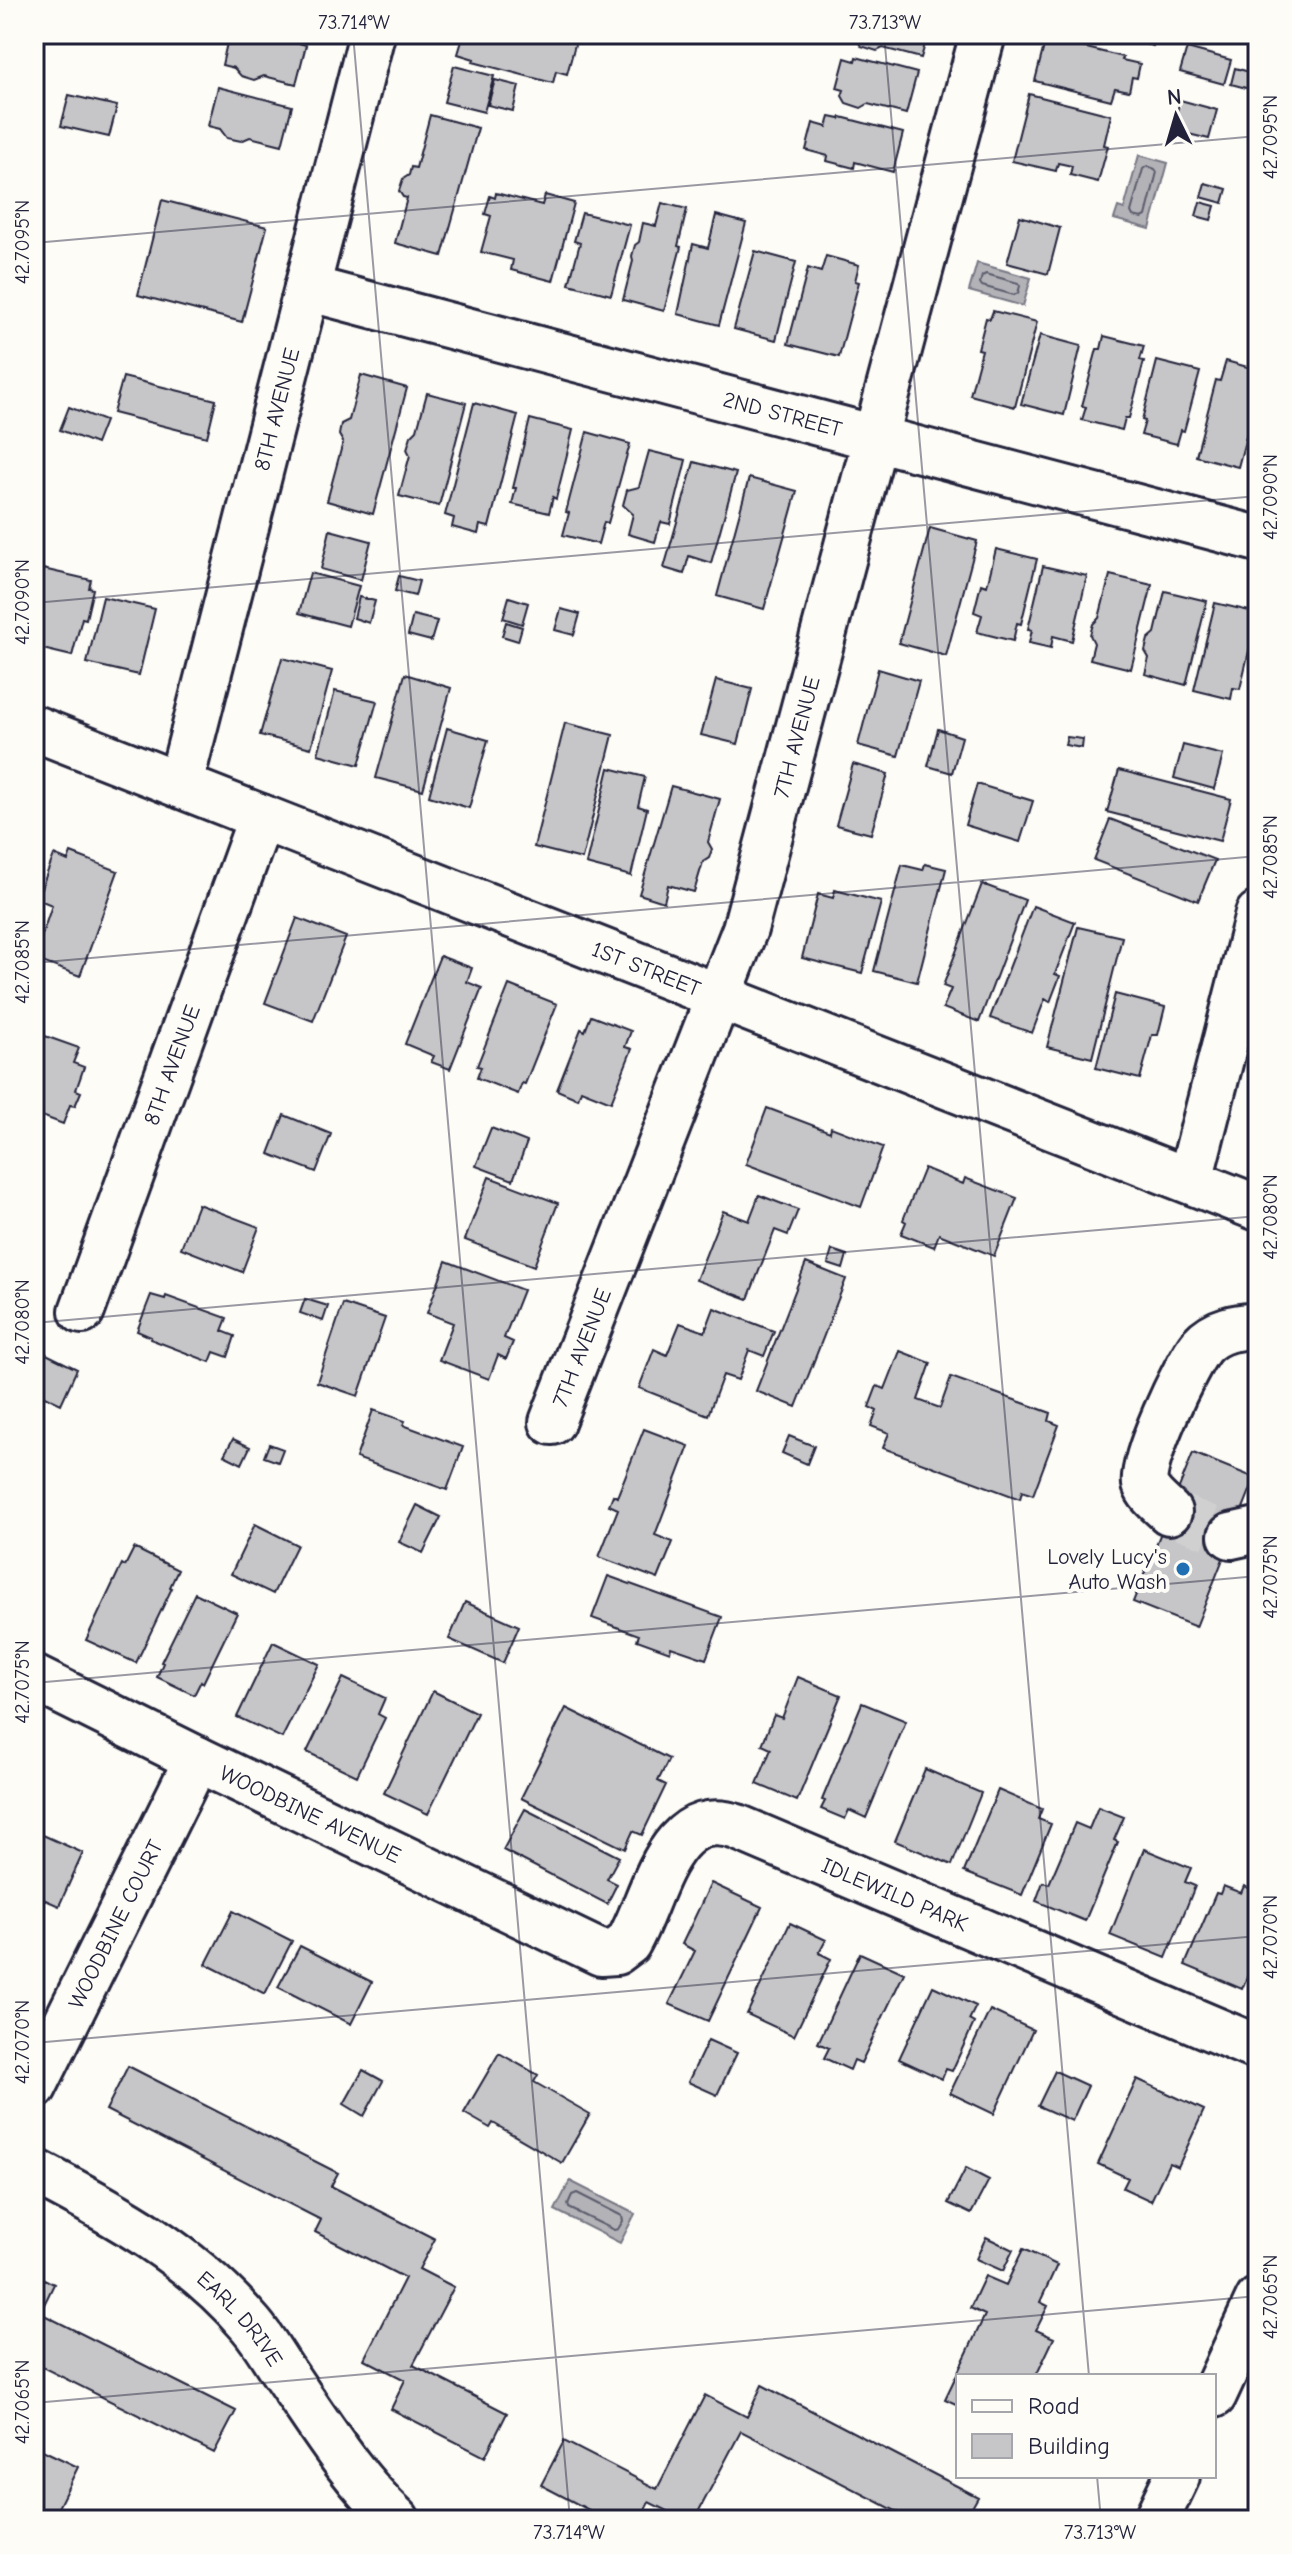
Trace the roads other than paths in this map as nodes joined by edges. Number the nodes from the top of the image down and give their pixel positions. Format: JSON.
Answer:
{"nodes":[{"id":1,"x":372,"y":34,"type":"edge"},
{"id":2,"x":983,"y":34,"type":"edge"},
{"id":3,"x":307,"y":288,"type":"junction"},
{"id":4,"x":875,"y":437,"type":"junction"},
{"id":5,"x":1258,"y":539,"type":"edge"},
{"id":6,"x":34,"y":728,"type":"edge"},
{"id":7,"x":180,"y":785,"type":"junction"},
{"id":8,"x":261,"y":817,"type":"junction"},
{"id":9,"x":1258,"y":914,"type":"edge"},
{"id":10,"x":719,"y":998,"type":"junction"},
{"id":11,"x":1190,"y":1180,"type":"junction"},
{"id":12,"x":1258,"y":1208,"type":"edge"},
{"id":13,"x":82,"y":1311,"type":"dead end"},
{"id":14,"x":1258,"y":1325,"type":"edge"},
{"id":15,"x":552,"y":1422,"type":"dead end"},
{"id":16,"x":1169,"y":1512,"type":"tunnel mouth"},
{"id":17,"x":34,"y":1678,"type":"edge"},
{"id":18,"x":197,"y":1759,"type":"junction"},
{"id":19,"x":589,"y":1948,"type":"joint"},
{"id":20,"x":1258,"y":2048,"type":"edge"},
{"id":21,"x":34,"y":2087,"type":"edge"},
{"id":22,"x":34,"y":2171,"type":"edge"},
{"id":23,"x":1258,"y":2300,"type":"edge"},
{"id":24,"x":1216,"y":2391,"type":"edge"},
{"id":25,"x":1176,"y":2478,"type":"edge"},
{"id":26,"x":397,"y":2520,"type":"edge"},
{"id":27,"x":1156,"y":2520,"type":"edge"}],
"edges":[{"from":1,"to":3,"type":"street","name":"8TH AVENUE"},
{"from":2,"to":4,"type":"street","name":"7TH AVENUE"},
{"from":3,"to":4,"type":"street","name":"2ND STREET"},
{"from":3,"to":7,"type":"street","name":"8TH AVENUE"},
{"from":4,"to":5,"type":"street","name":"2ND STREET"},
{"from":4,"to":10,"type":"street","name":"7TH AVENUE"},
{"from":6,"to":7,"type":"street","name":"1ST STREET"},
{"from":7,"to":8,"type":"street","name":"1ST STREET"},
{"from":8,"to":10,"type":"street","name":"1ST STREET"},
{"from":8,"to":13,"type":"street","name":"8TH AVENUE"},
{"from":9,"to":11,"type":"street"},
{"from":10,"to":11,"type":"street","name":"1ST STREET"},
{"from":10,"to":15,"type":"street","name":"7TH AVENUE"},
{"from":11,"to":12,"type":"street","name":"1ST STREET"},
{"from":14,"to":16,"type":"street"},
{"from":17,"to":18,"type":"street","name":"WOODBINE AVENUE"},
{"from":18,"to":19,"type":"street","name":"WOODBINE AVENUE"},
{"from":18,"to":21,"type":"street","name":"WOODBINE COURT"},
{"from":19,"to":20,"type":"street","name":"IDLEWILD PARK"},
{"from":22,"to":26,"type":"street","name":"EARL DRIVE"},
{"from":23,"to":24,"type":"street"},
{"from":25,"to":27,"type":"street"}]}
